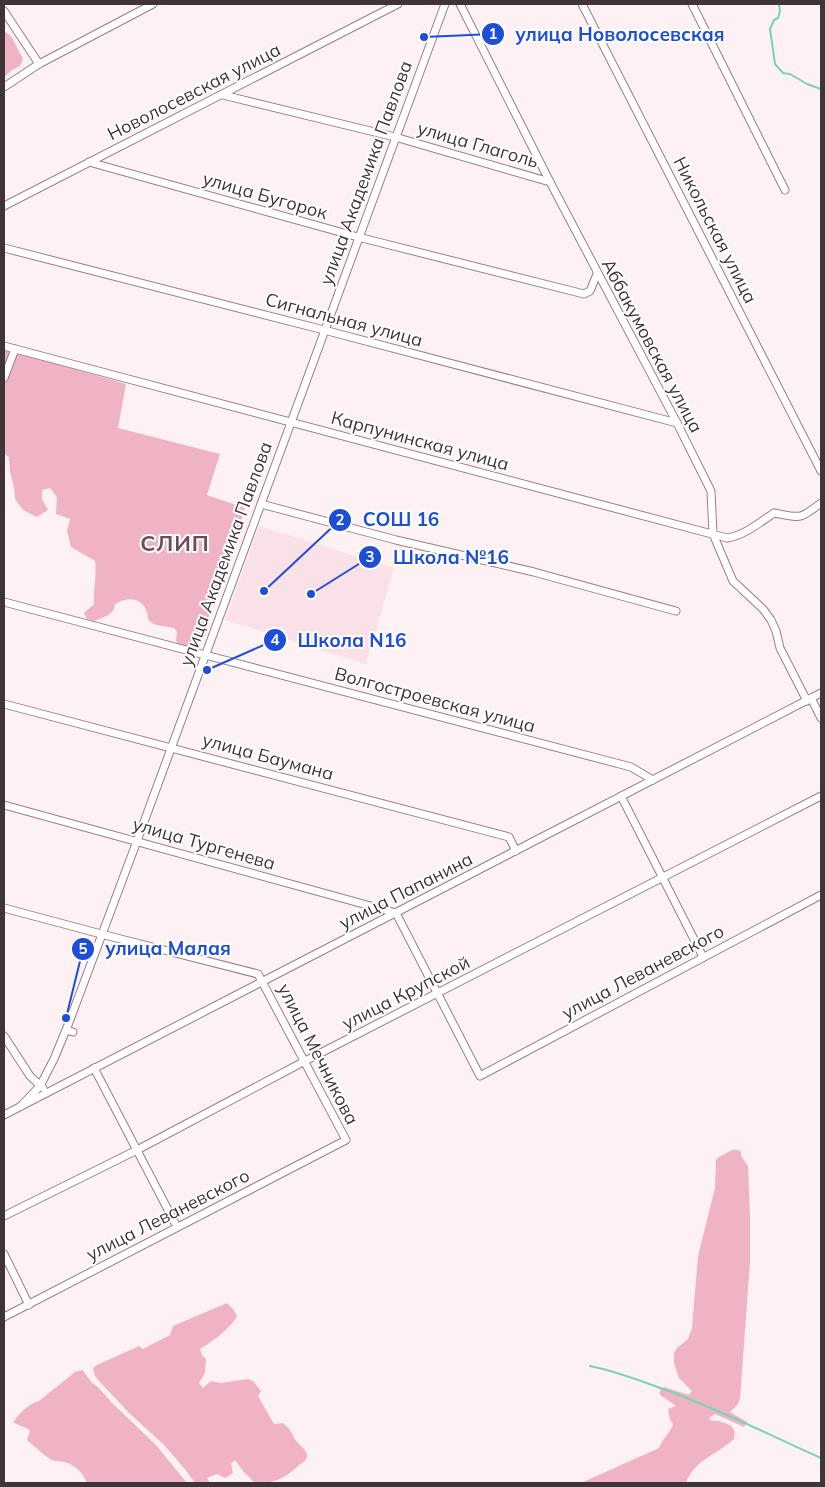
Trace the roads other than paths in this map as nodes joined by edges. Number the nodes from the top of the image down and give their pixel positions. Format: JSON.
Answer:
{"nodes":[{"id":1,"x":153,"y":4,"type":"edge"},
{"id":2,"x":398,"y":4,"type":"edge"},
{"id":3,"x":445,"y":4,"type":"edge"},
{"id":4,"x":460,"y":4,"type":"edge"},
{"id":5,"x":582,"y":4,"type":"edge"},
{"id":6,"x":692,"y":4,"type":"edge"},
{"id":7,"x":4,"y":11,"type":"edge"},
{"id":8,"x":39,"y":64,"type":"junction"},
{"id":9,"x":4,"y":87,"type":"edge"},
{"id":10,"x":223,"y":95,"type":"junction"},
{"id":11,"x":395,"y":137,"type":"junction"},
{"id":12,"x":89,"y":162,"type":"junction"},
{"id":13,"x":550,"y":182,"type":"junction"},
{"id":14,"x":785,"y":190,"type":"dead end"},
{"id":15,"x":4,"y":206,"type":"edge"},
{"id":16,"x":358,"y":237,"type":"junction"},
{"id":17,"x":4,"y":248,"type":"edge"},
{"id":18,"x":597,"y":274,"type":"junction"},
{"id":19,"x":324,"y":330,"type":"junction"},
{"id":20,"x":4,"y":346,"type":"edge"},
{"id":21,"x":15,"y":349,"type":"junction"},
{"id":22,"x":4,"y":378,"type":"edge"},
{"id":23,"x":290,"y":423,"type":"junction"},
{"id":24,"x":677,"y":423,"type":"junction"},
{"id":25,"x":821,"y":471,"type":"edge"},
{"id":26,"x":821,"y":503,"type":"edge"},
{"id":27,"x":261,"y":504,"type":"junction"},
{"id":28,"x":713,"y":534,"type":"junction"},
{"id":29,"x":4,"y":602,"type":"edge"},
{"id":30,"x":676,"y":611,"type":"dead end"},
{"id":31,"x":205,"y":655,"type":"junction"},
{"id":32,"x":821,"y":692,"type":"edge"},
{"id":33,"x":809,"y":699,"type":"junction"},
{"id":34,"x":4,"y":704,"type":"edge"},
{"id":35,"x":821,"y":718,"type":"edge"},
{"id":36,"x":171,"y":747,"type":"junction"},
{"id":37,"x":652,"y":780,"type":"junction"},
{"id":38,"x":621,"y":796,"type":"junction"},
{"id":39,"x":821,"y":796,"type":"edge"},
{"id":40,"x":4,"y":805,"type":"edge"},
{"id":41,"x":137,"y":841,"type":"junction"},
{"id":42,"x":516,"y":850,"type":"junction"},
{"id":43,"x":663,"y":878,"type":"junction"},
{"id":44,"x":821,"y":895,"type":"edge"},
{"id":45,"x":4,"y":908,"type":"edge"},
{"id":46,"x":396,"y":913,"type":"junction"},
{"id":47,"x":101,"y":934,"type":"junction"},
{"id":48,"x":702,"y":957,"type":"junction"},
{"id":49,"x":263,"y":981,"type":"junction"},
{"id":50,"x":437,"y":993,"type":"junction"},
{"id":51,"x":4,"y":1036,"type":"edge"},
{"id":52,"x":305,"y":1061,"type":"junction"},
{"id":53,"x":94,"y":1068,"type":"junction"},
{"id":54,"x":40,"y":1086,"type":"junction"},
{"id":55,"x":47,"y":1092,"type":"junction"},
{"id":56,"x":21,"y":1106,"type":"junction"},
{"id":57,"x":4,"y":1115,"type":"edge"},
{"id":58,"x":346,"y":1140,"type":"joint"},
{"id":59,"x":137,"y":1150,"type":"junction"},
{"id":60,"x":4,"y":1216,"type":"edge"},
{"id":61,"x":177,"y":1227,"type":"junction"},
{"id":62,"x":4,"y":1254,"type":"edge"},
{"id":63,"x":29,"y":1304,"type":"junction"},
{"id":64,"x":4,"y":1317,"type":"edge"}],
"edges":[{"from":1,"to":8,"type":"street"},
{"from":2,"to":10,"type":"street","name":"Новолосевская улица"},
{"from":3,"to":11,"type":"street","name":"улица Академика Павлова"},
{"from":4,"to":13,"type":"street","name":"Аббакумовская улица"},
{"from":5,"to":25,"type":"street","name":"Никольская улица"},
{"from":6,"to":14,"type":"street"},
{"from":7,"to":8,"type":"street"},
{"from":8,"to":9,"type":"street"},
{"from":10,"to":11,"type":"street","name":"улица Глаголь"},
{"from":10,"to":12,"type":"street","name":"Новолосевская улица"},
{"from":11,"to":13,"type":"street","name":"улица Глаголь"},
{"from":11,"to":16,"type":"street","name":"улица Академика Павлова"},
{"from":12,"to":15,"type":"street","name":"Новолосевская улица"},
{"from":12,"to":16,"type":"street","name":"улица Бугорок"},
{"from":13,"to":18,"type":"street","name":"Аббакумовская улица"},
{"from":16,"to":18,"type":"street","name":"улица Бугорок"},
{"from":16,"to":19,"type":"street","name":"улица Академика Павлова"},
{"from":17,"to":19,"type":"street","name":"Сигнальная улица"},
{"from":18,"to":24,"type":"street","name":"Аббакумовская улица"},
{"from":19,"to":23,"type":"street","name":"улица Академика Павлова"},
{"from":19,"to":24,"type":"street","name":"Сигнальная улица"},
{"from":20,"to":21,"type":"street","name":"Карпунинская улица"},
{"from":21,"to":22,"type":"street"},
{"from":21,"to":23,"type":"street","name":"Карпунинская улица"},
{"from":23,"to":27,"type":"street","name":"улица Академика Павлова"},
{"from":23,"to":28,"type":"street","name":"Карпунинская улица"},
{"from":24,"to":28,"type":"street","name":"Аббакумовская улица"},
{"from":26,"to":28,"type":"street","name":"Карпунинская улица"},
{"from":27,"to":30,"type":"street"},
{"from":27,"to":31,"type":"street","name":"улица Академика Павлова"},
{"from":28,"to":33,"type":"street","name":"Аббакумовская улица"},
{"from":29,"to":31,"type":"street","name":"Волгостроевская улица"},
{"from":31,"to":36,"type":"street","name":"улица Академика Павлова"},
{"from":31,"to":37,"type":"street","name":"Волгостроевская улица"},
{"from":32,"to":33,"type":"street","name":"улица Папанина"},
{"from":33,"to":35,"type":"street","name":"Аббакумовская улица"},
{"from":33,"to":37,"type":"street","name":"улица Папанина"},
{"from":34,"to":36,"type":"street","name":"улица Баумана"},
{"from":36,"to":41,"type":"street","name":"улица Академика Павлова"},
{"from":36,"to":42,"type":"street","name":"улица Баумана"},
{"from":37,"to":38,"type":"street","name":"улица Папанина"},
{"from":38,"to":42,"type":"street","name":"улица Папанина"},
{"from":38,"to":43,"type":"street"},
{"from":39,"to":43,"type":"street","name":"улица Крупской"},
{"from":40,"to":41,"type":"street","name":"улица Тургенева"},
{"from":41,"to":46,"type":"street","name":"улица Тургенева"},
{"from":41,"to":47,"type":"street","name":"улица Академика Павлова"},
{"from":42,"to":46,"type":"street","name":"улица Папанина"},
{"from":43,"to":48,"type":"street"},
{"from":43,"to":50,"type":"street","name":"улица Крупской"},
{"from":44,"to":48,"type":"street","name":"улица Леваневского"},
{"from":45,"to":47,"type":"street"},
{"from":46,"to":49,"type":"street","name":"улица Папанина"},
{"from":46,"to":50,"type":"street"},
{"from":47,"to":49,"type":"street"},
{"from":47,"to":54,"type":"street","name":"улица Академика Павлова"},
{"from":48,"to":50,"type":"street","name":"улица Леваневского"},
{"from":49,"to":52,"type":"street","name":"улица Мечникова"},
{"from":49,"to":53,"type":"street","name":"улица Папанина"},
{"from":50,"to":52,"type":"street","name":"улица Крупской"},
{"from":51,"to":54,"type":"street"},
{"from":52,"to":58,"type":"street","name":"улица Мечникова"},
{"from":52,"to":59,"type":"street","name":"улица Крупской"},
{"from":53,"to":55,"type":"street","name":"улица Папанина"},
{"from":53,"to":59,"type":"street"},
{"from":54,"to":55,"type":"street"},
{"from":54,"to":56,"type":"street","name":"улица Академика Павлова"},
{"from":55,"to":56,"type":"street","name":"улица Папанина"},
{"from":56,"to":57,"type":"street","name":"улица Папанина"},
{"from":58,"to":61,"type":"street","name":"улица Леваневского"},
{"from":59,"to":60,"type":"street","name":"улица Крупской"},
{"from":59,"to":61,"type":"street"},
{"from":61,"to":63,"type":"street","name":"улица Леваневского"},
{"from":62,"to":63,"type":"street"},
{"from":63,"to":64,"type":"street","name":"улица Леваневского"}]}
